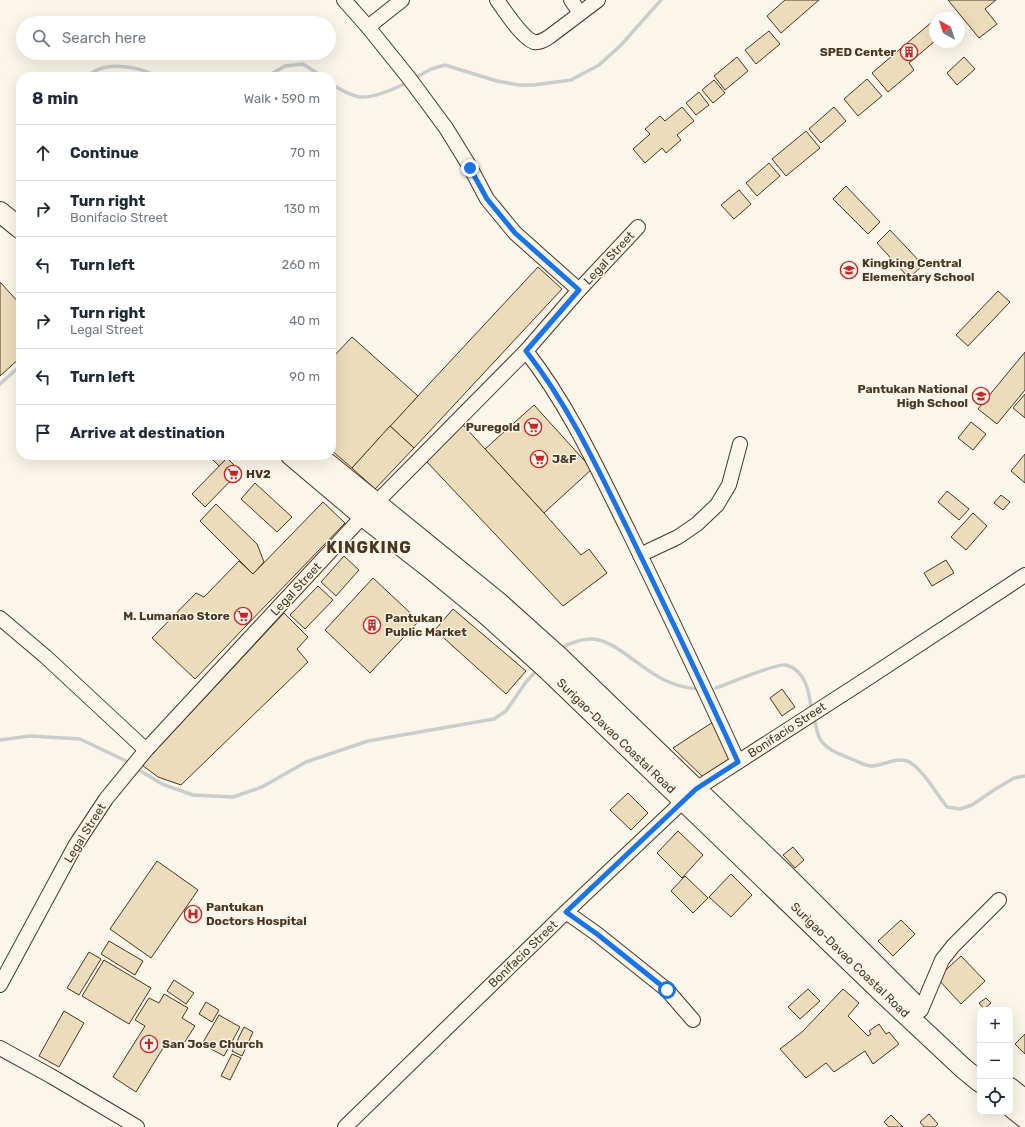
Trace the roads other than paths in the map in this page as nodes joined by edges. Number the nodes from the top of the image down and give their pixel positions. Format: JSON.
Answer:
{"nodes":[{"id":1,"x":344,"y":0,"type":"edge"},
{"id":2,"x":402,"y":0,"type":"edge"},
{"id":3,"x":497,"y":0,"type":"edge"},
{"id":4,"x":571,"y":0,"type":"edge"},
{"id":5,"x":598,"y":0,"type":"edge"},
{"id":6,"x":580,"y":13,"type":"junction"},
{"id":7,"x":368,"y":26,"type":"junction"},
{"id":8,"x":0,"y":201,"type":"edge"},
{"id":9,"x":16,"y":210,"type":"edge"},
{"id":10,"x":0,"y":212,"type":"edge"},
{"id":11,"x":16,"y":225,"type":"edge"},
{"id":12,"x":638,"y":227,"type":"dead end"},
{"id":13,"x":579,"y":290,"type":"junction"},
{"id":14,"x":526,"y":351,"type":"junction"},
{"id":15,"x":740,"y":444,"type":"dead end"},
{"id":16,"x":298,"y":460,"type":"edge"},
{"id":17,"x":322,"y":460,"type":"edge"},
{"id":18,"x":370,"y":509,"type":"junction"},
{"id":19,"x":640,"y":555,"type":"junction"},
{"id":20,"x":1025,"y":575,"type":"edge"},
{"id":21,"x":0,"y":618,"type":"edge"},
{"id":22,"x":146,"y":750,"type":"junction"},
{"id":23,"x":738,"y":762,"type":"junction"},
{"id":24,"x":690,"y":795,"type":"junction"},
{"id":25,"x":999,"y":900,"type":"dead end"},
{"id":26,"x":566,"y":912,"type":"junction"},
{"id":27,"x":0,"y":985,"type":"edge"},
{"id":28,"x":693,"y":1020,"type":"dead end"},
{"id":29,"x":925,"y":1021,"type":"junction"},
{"id":30,"x":0,"y":1048,"type":"edge"},
{"id":31,"x":977,"y":1063,"type":"edge"},
{"id":32,"x":977,"y":1079,"type":"edge"},
{"id":33,"x":1013,"y":1090,"type":"edge"},
{"id":34,"x":1025,"y":1100,"type":"edge"},
{"id":35,"x":1013,"y":1108,"type":"edge"},
{"id":36,"x":1025,"y":1118,"type":"edge"},
{"id":37,"x":137,"y":1127,"type":"edge"},
{"id":38,"x":345,"y":1127,"type":"edge"}],
"edges":[{"from":1,"to":7,"type":"street"},
{"from":2,"to":7,"type":"street"},
{"from":3,"to":6,"type":"street"},
{"from":4,"to":6,"type":"street"},
{"from":5,"to":6,"type":"street"},
{"from":7,"to":13,"type":"street"},
{"from":8,"to":9,"type":"highway"},
{"from":10,"to":11,"type":"highway"},
{"from":12,"to":13,"type":"street","name":"Legal Street"},
{"from":13,"to":14,"type":"street","name":"Legal Street"},
{"from":14,"to":18,"type":"street","name":"Legal Street"},
{"from":14,"to":19,"type":"street"},
{"from":15,"to":19,"type":"street"},
{"from":16,"to":18,"type":"highway","name":"Surigao-Davao Coastal Road"},
{"from":17,"to":18,"type":"highway","name":"Surigao-Davao Coastal Road"},
{"from":18,"to":22,"type":"street","name":"Legal Street"},
{"from":18,"to":24,"type":"highway","name":"Surigao-Davao Coastal Road"},
{"from":19,"to":23,"type":"street"},
{"from":20,"to":23,"type":"street","name":"Bonifacio Street"},
{"from":21,"to":22,"type":"street"},
{"from":22,"to":27,"type":"street","name":"Legal Street"},
{"from":23,"to":24,"type":"street","name":"Bonifacio Street"},
{"from":24,"to":26,"type":"street","name":"Bonifacio Street"},
{"from":24,"to":29,"type":"highway","name":"Surigao-Davao Coastal Road"},
{"from":25,"to":29,"type":"street"},
{"from":26,"to":28,"type":"street"},
{"from":26,"to":38,"type":"street","name":"Bonifacio Street"},
{"from":29,"to":31,"type":"highway","name":"Surigao-Davao Coastal Road"},
{"from":29,"to":32,"type":"highway","name":"Surigao-Davao Coastal Road"},
{"from":30,"to":37,"type":"street"},
{"from":33,"to":34,"type":"highway"},
{"from":35,"to":36,"type":"highway"}]}
